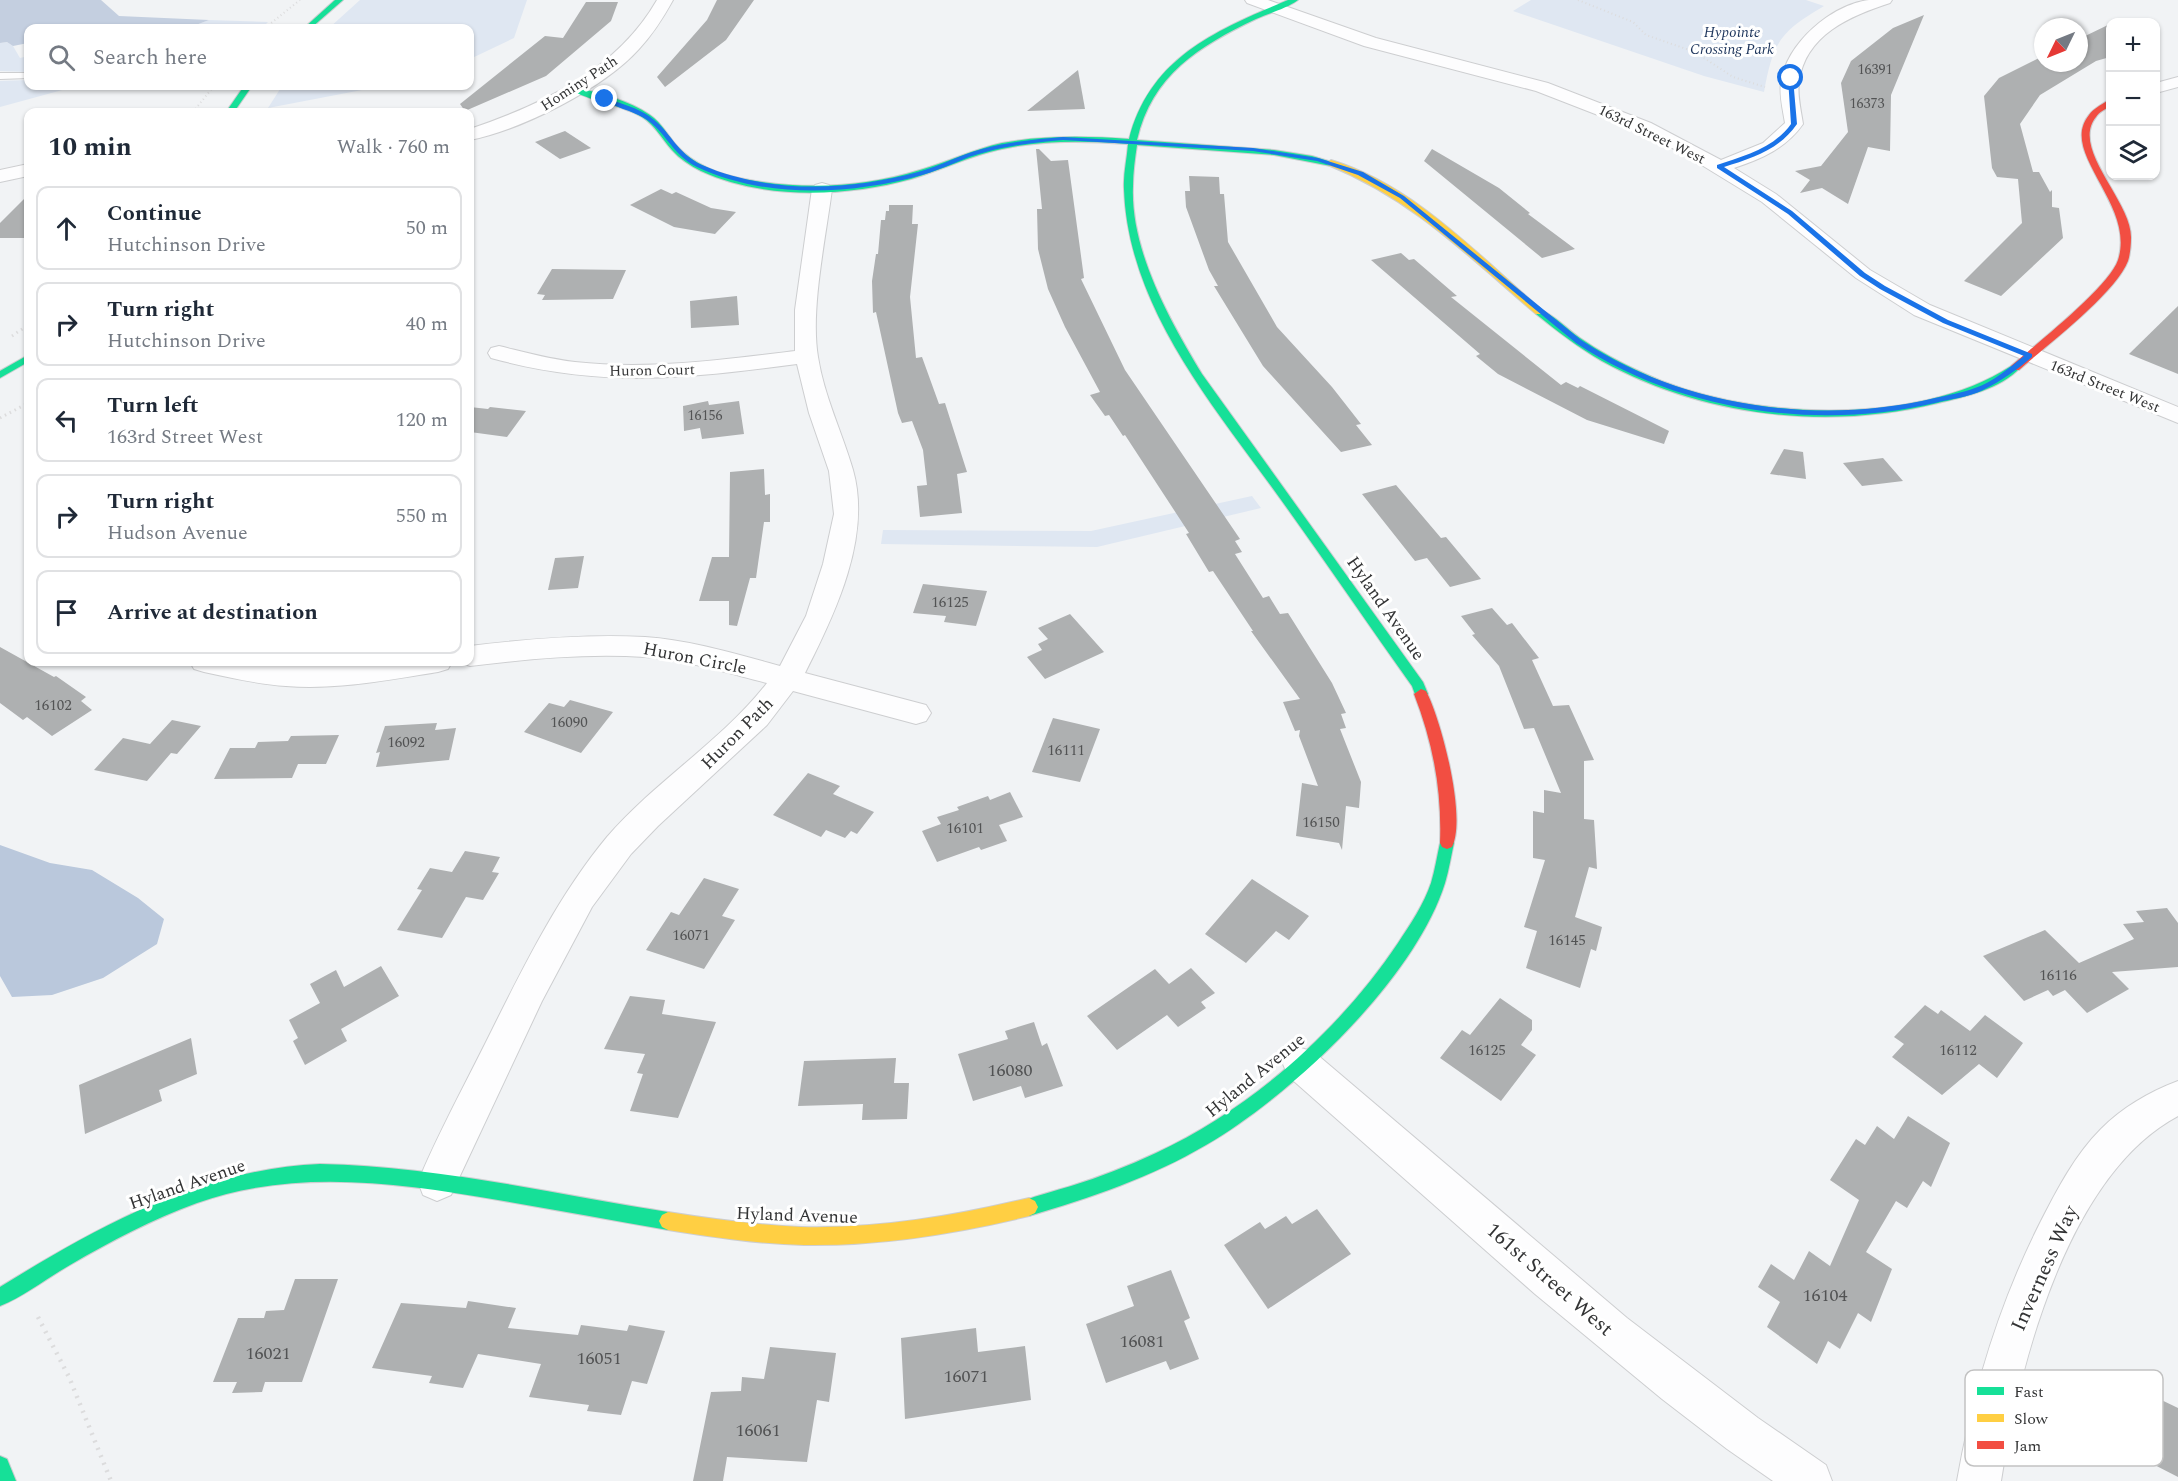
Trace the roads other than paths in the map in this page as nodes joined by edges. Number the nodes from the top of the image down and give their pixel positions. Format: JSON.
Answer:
{"nodes":[{"id":1,"x":339,"y":0,"type":"edge"},
{"id":2,"x":665,"y":0,"type":"edge"},
{"id":3,"x":1253,"y":0,"type":"edge"},
{"id":4,"x":1294,"y":0,"type":"edge"},
{"id":5,"x":1884,"y":0,"type":"edge"},
{"id":6,"x":1274,"y":8,"type":"junction"},
{"id":7,"x":312,"y":24,"type":"edge"},
{"id":8,"x":0,"y":76,"type":"edge"},
{"id":9,"x":24,"y":76,"type":"edge"},
{"id":10,"x":2177,"y":83,"type":"edge"},
{"id":11,"x":2160,"y":87,"type":"edge"},
{"id":12,"x":574,"y":89,"type":"junction"},
{"id":13,"x":246,"y":90,"type":"edge"},
{"id":14,"x":2106,"y":106,"type":"edge"},
{"id":15,"x":233,"y":108,"type":"edge"},
{"id":16,"x":474,"y":134,"type":"edge"},
{"id":17,"x":1131,"y":141,"type":"junction"},
{"id":18,"x":1719,"y":166,"type":"junction"},
{"id":19,"x":24,"y":172,"type":"edge"},
{"id":20,"x":0,"y":176,"type":"edge"},
{"id":21,"x":822,"y":189,"type":"junction"},
{"id":22,"x":499,"y":353,"type":"dead end"},
{"id":23,"x":806,"y":356,"type":"junction"},
{"id":24,"x":2030,"y":356,"type":"junction"},
{"id":25,"x":24,"y":360,"type":"edge"},
{"id":26,"x":0,"y":375,"type":"edge"},
{"id":27,"x":2178,"y":416,"type":"edge"},
{"id":28,"x":474,"y":655,"type":"edge"},
{"id":29,"x":225,"y":666,"type":"edge"},
{"id":30,"x":407,"y":666,"type":"edge"},
{"id":31,"x":788,"y":677,"type":"junction"},
{"id":32,"x":916,"y":713,"type":"dead end"},
{"id":33,"x":1301,"y":1064,"type":"junction"},
{"id":34,"x":2178,"y":1098,"type":"edge"},
{"id":35,"x":437,"y":1182,"type":"junction"},
{"id":36,"x":0,"y":1297,"type":"edge"},
{"id":37,"x":2003,"y":1370,"type":"edge"},
{"id":38,"x":0,"y":1466,"type":"edge"},
{"id":39,"x":1982,"y":1466,"type":"edge"},
{"id":40,"x":6,"y":1481,"type":"edge"},
{"id":41,"x":1810,"y":1481,"type":"edge"},
{"id":42,"x":1979,"y":1481,"type":"edge"}],
"edges":[{"from":1,"to":7,"type":"street"},
{"from":2,"to":12,"type":"street","name":"Hominy Path"},
{"from":3,"to":6,"type":"street","name":"163rd Street West"},
{"from":4,"to":6,"type":"street","name":"Hyland Avenue"},
{"from":5,"to":18,"type":"street"},
{"from":6,"to":17,"type":"street","name":"Hyland Avenue"},
{"from":6,"to":18,"type":"street","name":"163rd Street West"},
{"from":8,"to":9,"type":"lane"},
{"from":10,"to":11,"type":"street"},
{"from":12,"to":16,"type":"street","name":"Hominy Path"},
{"from":12,"to":21,"type":"street"},
{"from":13,"to":15,"type":"street"},
{"from":14,"to":24,"type":"street"},
{"from":17,"to":21,"type":"street"},
{"from":17,"to":24,"type":"street"},
{"from":17,"to":33,"type":"street","name":"Hyland Avenue"},
{"from":18,"to":24,"type":"street","name":"163rd Street West"},
{"from":19,"to":20,"type":"street"},
{"from":21,"to":23,"type":"street","name":"Huron Path"},
{"from":22,"to":23,"type":"street","name":"Huron Court"},
{"from":23,"to":31,"type":"street","name":"Huron Path"},
{"from":24,"to":27,"type":"street","name":"163rd Street West"},
{"from":25,"to":26,"type":"street"},
{"from":28,"to":31,"type":"street","name":"Huron Circle"},
{"from":29,"to":30,"type":"street"},
{"from":31,"to":32,"type":"street","name":"Huron Circle"},
{"from":31,"to":35,"type":"street","name":"Huron Path"},
{"from":33,"to":35,"type":"street","name":"Hyland Avenue"},
{"from":33,"to":41,"type":"street","name":"161st Street West"},
{"from":34,"to":37,"type":"street","name":"Inverness Way"},
{"from":35,"to":36,"type":"street","name":"Hyland Avenue"},
{"from":38,"to":40,"type":"street"},
{"from":39,"to":42,"type":"street","name":"Inverness Way"}]}
